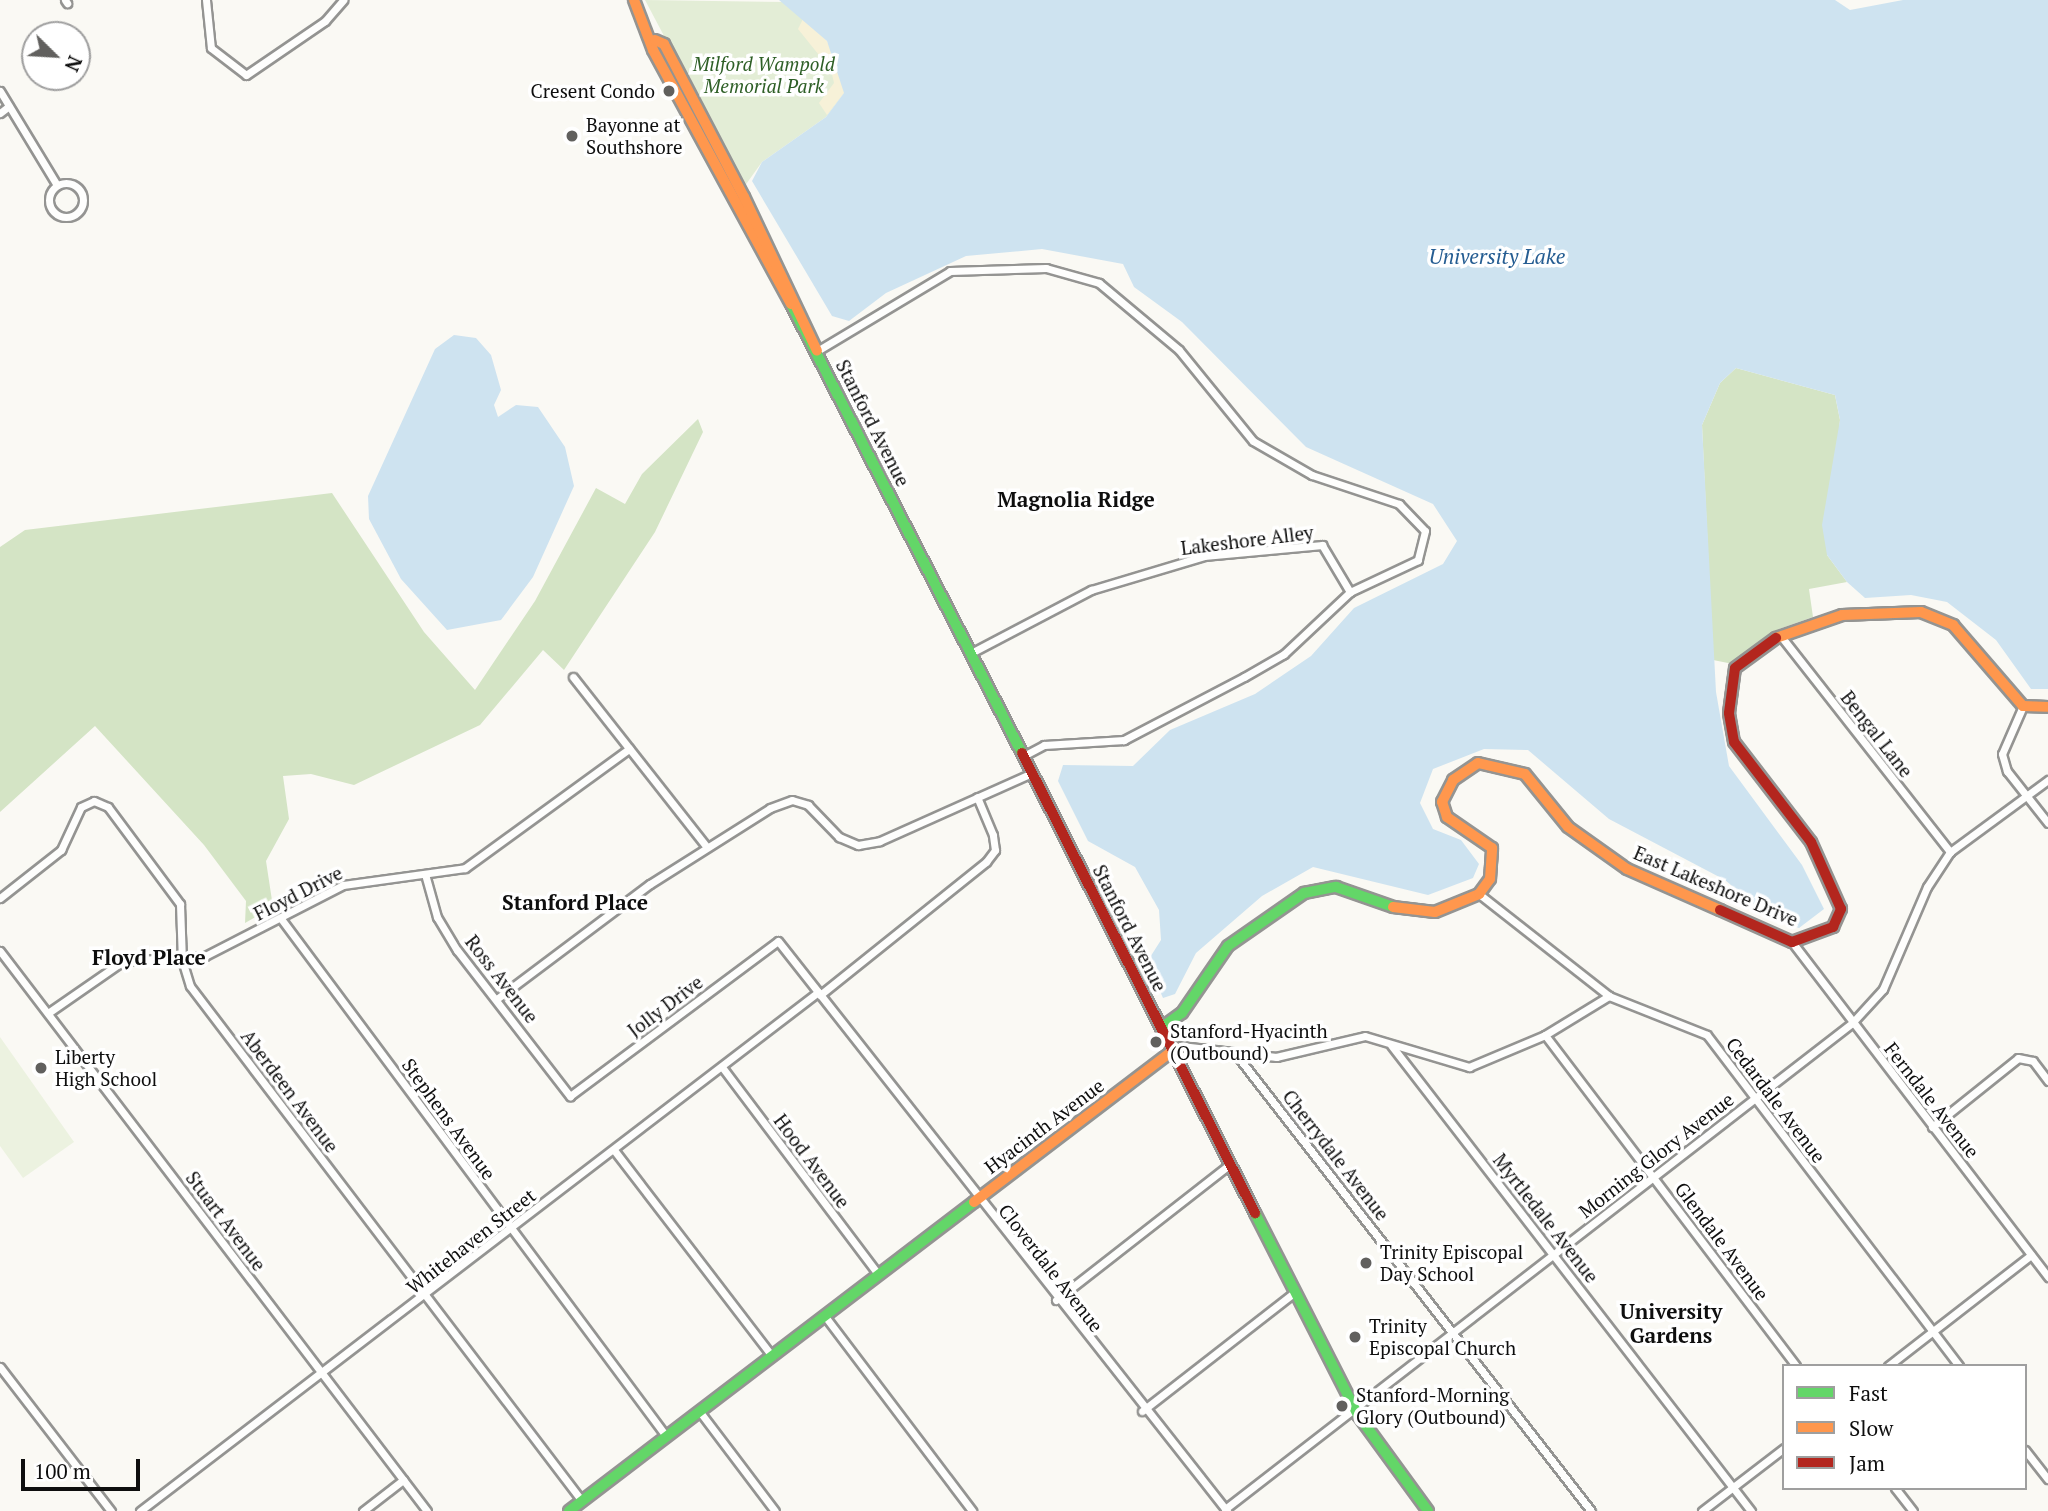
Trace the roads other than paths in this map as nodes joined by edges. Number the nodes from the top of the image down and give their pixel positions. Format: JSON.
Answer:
{"nodes":[{"id":1,"x":206,"y":0,"type":"edge"},
{"id":2,"x":343,"y":0,"type":"edge"},
{"id":3,"x":634,"y":0,"type":"edge"},
{"id":4,"x":0,"y":91,"type":"edge"},
{"id":5,"x":9,"y":106,"type":"junction"},
{"id":6,"x":0,"y":113,"type":"edge"},
{"id":7,"x":57,"y":185,"type":"junction"},
{"id":8,"x":817,"y":351,"type":"junction"},
{"id":9,"x":1350,"y":592,"type":"junction"},
{"id":10,"x":1780,"y":635,"type":"junction"},
{"id":11,"x":971,"y":653,"type":"junction"},
{"id":12,"x":573,"y":677,"type":"dead end"},
{"id":13,"x":2023,"y":706,"type":"junction"},
{"id":14,"x":2048,"y":707,"type":"edge"},
{"id":15,"x":629,"y":749,"type":"junction"},
{"id":16,"x":1023,"y":756,"type":"junction"},
{"id":17,"x":1031,"y":773,"type":"junction"},
{"id":18,"x":2048,"y":780,"type":"edge"},
{"id":19,"x":2026,"y":795,"type":"junction"},
{"id":20,"x":977,"y":797,"type":"junction"},
{"id":21,"x":2048,"y":823,"type":"edge"},
{"id":22,"x":707,"y":847,"type":"junction"},
{"id":23,"x":1950,"y":852,"type":"junction"},
{"id":24,"x":425,"y":874,"type":"junction"},
{"id":25,"x":1479,"y":894,"type":"junction"},
{"id":26,"x":0,"y":898,"type":"edge"},
{"id":27,"x":282,"y":920,"type":"junction"},
{"id":28,"x":778,"y":941,"type":"joint"},
{"id":29,"x":1792,"y":942,"type":"junction"},
{"id":30,"x":0,"y":951,"type":"edge"},
{"id":31,"x":182,"y":960,"type":"junction"},
{"id":32,"x":819,"y":993,"type":"junction"},
{"id":33,"x":1609,"y":996,"type":"junction"},
{"id":34,"x":498,"y":998,"type":"junction"},
{"id":35,"x":48,"y":1013,"type":"junction"},
{"id":36,"x":1852,"y":1023,"type":"junction"},
{"id":37,"x":1161,"y":1028,"type":"junction"},
{"id":38,"x":1545,"y":1035,"type":"junction"},
{"id":39,"x":1391,"y":1045,"type":"junction"},
{"id":40,"x":1172,"y":1051,"type":"junction"},
{"id":41,"x":1235,"y":1053,"type":"junction"},
{"id":42,"x":722,"y":1068,"type":"junction"},
{"id":43,"x":2048,"y":1081,"type":"edge"},
{"id":44,"x":570,"y":1096,"type":"joint"},
{"id":45,"x":1754,"y":1099,"type":"junction"},
{"id":46,"x":1933,"y":1127,"type":"junction"},
{"id":47,"x":614,"y":1150,"type":"junction"},
{"id":48,"x":1230,"y":1164,"type":"junction"},
{"id":49,"x":1654,"y":1176,"type":"junction"},
{"id":50,"x":977,"y":1198,"type":"junction"},
{"id":51,"x":511,"y":1230,"type":"junction"},
{"id":52,"x":1554,"y":1254,"type":"junction"},
{"id":53,"x":2031,"y":1255,"type":"junction"},
{"id":54,"x":878,"y":1274,"type":"junction"},
{"id":55,"x":2048,"y":1277,"type":"edge"},
{"id":56,"x":1296,"y":1292,"type":"junction"},
{"id":57,"x":425,"y":1297,"type":"junction"},
{"id":58,"x":1056,"y":1300,"type":"junction"},
{"id":59,"x":824,"y":1315,"type":"junction"},
{"id":60,"x":1932,"y":1331,"type":"junction"},
{"id":61,"x":1454,"y":1333,"type":"junction"},
{"id":62,"x":772,"y":1356,"type":"junction"},
{"id":63,"x":1795,"y":1364,"type":"edge"},
{"id":64,"x":1891,"y":1364,"type":"edge"},
{"id":65,"x":1957,"y":1364,"type":"edge"},
{"id":66,"x":0,"y":1367,"type":"edge"},
{"id":67,"x":322,"y":1374,"type":"junction"},
{"id":68,"x":1355,"y":1409,"type":"junction"},
{"id":69,"x":1142,"y":1411,"type":"junction"},
{"id":70,"x":700,"y":1412,"type":"junction"},
{"id":71,"x":666,"y":1436,"type":"junction"},
{"id":72,"x":1782,"y":1450,"type":"edge"},
{"id":73,"x":2027,"y":1453,"type":"edge"},
{"id":74,"x":2048,"y":1479,"type":"edge"},
{"id":75,"x":403,"y":1480,"type":"junction"},
{"id":76,"x":1733,"y":1488,"type":"junction"},
{"id":77,"x":1897,"y":1490,"type":"edge"},
{"id":78,"x":582,"y":1501,"type":"junction"},
{"id":79,"x":1226,"y":1510,"type":"edge"},
{"id":80,"x":111,"y":1511,"type":"edge"},
{"id":81,"x":140,"y":1511,"type":"edge"},
{"id":82,"x":363,"y":1511,"type":"edge"},
{"id":83,"x":427,"y":1511,"type":"edge"},
{"id":84,"x":569,"y":1511,"type":"edge"},
{"id":85,"x":775,"y":1511,"type":"edge"},
{"id":86,"x":972,"y":1511,"type":"edge"},
{"id":87,"x":1428,"y":1511,"type":"edge"},
{"id":88,"x":1591,"y":1511,"type":"edge"},
{"id":89,"x":1702,"y":1511,"type":"edge"},
{"id":90,"x":1751,"y":1511,"type":"edge"},
{"id":91,"x":1913,"y":1511,"type":"edge"}],
"edges":[{"from":1,"to":2,"type":"street"},
{"from":3,"to":8,"type":"street","name":"Stanford Avenue"},
{"from":4,"to":5,"type":"street"},
{"from":5,"to":6,"type":"street"},
{"from":5,"to":7,"type":"street"},
{"from":7,"to":7,"type":"street"},
{"from":8,"to":9,"type":"street"},
{"from":8,"to":11,"type":"street","name":"Stanford Avenue"},
{"from":9,"to":11,"type":"street","name":"Lakeshore Alley"},
{"from":9,"to":16,"type":"street"},
{"from":10,"to":13,"type":"street","name":"East Lakeshore Drive"},
{"from":10,"to":23,"type":"street","name":"Bengal Lane"},
{"from":10,"to":29,"type":"street","name":"East Lakeshore Drive"},
{"from":11,"to":16,"type":"street","name":"Stanford Avenue"},
{"from":12,"to":15,"type":"street"},
{"from":13,"to":14,"type":"street"},
{"from":13,"to":19,"type":"street"},
{"from":15,"to":22,"type":"street"},
{"from":15,"to":24,"type":"street","name":"Floyd Drive"},
{"from":16,"to":17,"type":"street","name":"Stanford Avenue"},
{"from":17,"to":20,"type":"street"},
{"from":17,"to":37,"type":"street","name":"Stanford Avenue"},
{"from":18,"to":19,"type":"street","name":"Morning Glory Avenue"},
{"from":19,"to":21,"type":"street"},
{"from":19,"to":23,"type":"street","name":"Morning Glory Avenue"},
{"from":20,"to":22,"type":"street"},
{"from":20,"to":32,"type":"street","name":"Whitehaven Street"},
{"from":22,"to":34,"type":"street"},
{"from":23,"to":36,"type":"street","name":"Morning Glory Avenue"},
{"from":24,"to":27,"type":"street","name":"Floyd Drive"},
{"from":24,"to":34,"type":"street","name":"Ross Avenue"},
{"from":25,"to":29,"type":"street","name":"East Lakeshore Drive"},
{"from":25,"to":33,"type":"street","name":"Cedardale Avenue"},
{"from":25,"to":37,"type":"street"},
{"from":26,"to":31,"type":"street","name":"Aberdeen Avenue"},
{"from":27,"to":31,"type":"street","name":"Floyd Drive"},
{"from":27,"to":51,"type":"street","name":"Stephens Avenue"},
{"from":28,"to":32,"type":"street","name":"Cloverdale Avenue"},
{"from":28,"to":44,"type":"street","name":"Jolly Drive"},
{"from":29,"to":36,"type":"street","name":"Ferndale Avenue"},
{"from":30,"to":35,"type":"street","name":"Stuart Avenue"},
{"from":31,"to":35,"type":"street","name":"Floyd Drive"},
{"from":31,"to":57,"type":"street","name":"Aberdeen Avenue"},
{"from":32,"to":42,"type":"street","name":"Whitehaven Street"},
{"from":32,"to":50,"type":"street","name":"Cloverdale Avenue"},
{"from":33,"to":38,"type":"street"},
{"from":33,"to":45,"type":"street","name":"Cedardale Avenue"},
{"from":34,"to":44,"type":"street","name":"Ross Avenue"},
{"from":35,"to":67,"type":"street","name":"Stuart Avenue"},
{"from":36,"to":45,"type":"street","name":"Morning Glory Avenue"},
{"from":36,"to":46,"type":"street","name":"Ferndale Avenue"},
{"from":37,"to":40,"type":"street","name":"Stanford Avenue"},
{"from":38,"to":39,"type":"street"},
{"from":38,"to":49,"type":"street","name":"Glendale Avenue"},
{"from":39,"to":41,"type":"street"},
{"from":39,"to":52,"type":"street","name":"Myrtledale Avenue"},
{"from":40,"to":41,"type":"street"},
{"from":40,"to":48,"type":"street","name":"Stanford Avenue"},
{"from":40,"to":50,"type":"street","name":"Hyacinth Avenue"},
{"from":41,"to":61,"type":"street","name":"Cherrydale Avenue"},
{"from":42,"to":47,"type":"street","name":"Whitehaven Street"},
{"from":42,"to":54,"type":"street","name":"Hood Avenue"},
{"from":43,"to":46,"type":"street"},
{"from":45,"to":49,"type":"street","name":"Morning Glory Avenue"},
{"from":45,"to":60,"type":"street","name":"Cedardale Avenue"},
{"from":46,"to":53,"type":"street","name":"Ferndale Avenue"},
{"from":47,"to":51,"type":"street","name":"Whitehaven Street"},
{"from":47,"to":62,"type":"street"},
{"from":48,"to":56,"type":"street","name":"Stanford Avenue"},
{"from":48,"to":58,"type":"street"},
{"from":49,"to":52,"type":"street","name":"Morning Glory Avenue"},
{"from":49,"to":63,"type":"street","name":"Glendale Avenue"},
{"from":50,"to":54,"type":"street","name":"Hyacinth Avenue"},
{"from":50,"to":58,"type":"street","name":"Cloverdale Avenue"},
{"from":51,"to":57,"type":"street","name":"Whitehaven Street"},
{"from":51,"to":71,"type":"street","name":"Stephens Avenue"},
{"from":52,"to":61,"type":"street","name":"Morning Glory Avenue"},
{"from":52,"to":76,"type":"street","name":"Myrtledale Avenue"},
{"from":53,"to":55,"type":"street","name":"Ferndale Avenue"},
{"from":53,"to":60,"type":"street"},
{"from":54,"to":59,"type":"street","name":"Hyacinth Avenue"},
{"from":56,"to":68,"type":"street","name":"Stanford Avenue"},
{"from":56,"to":69,"type":"street"},
{"from":57,"to":67,"type":"street","name":"Whitehaven Street"},
{"from":57,"to":78,"type":"street","name":"Aberdeen Avenue"},
{"from":58,"to":69,"type":"street","name":"Cloverdale Avenue"},
{"from":59,"to":62,"type":"street","name":"Hyacinth Avenue"},
{"from":59,"to":86,"type":"street"},
{"from":60,"to":64,"type":"street"},
{"from":60,"to":65,"type":"street","name":"Cedardale Avenue"},
{"from":61,"to":68,"type":"street","name":"Morning Glory Avenue"},
{"from":61,"to":88,"type":"street","name":"Cherrydale Avenue"},
{"from":62,"to":70,"type":"street","name":"Hyacinth Avenue"},
{"from":66,"to":80,"type":"street"},
{"from":67,"to":75,"type":"street","name":"Stuart Avenue"},
{"from":67,"to":81,"type":"street","name":"Whitehaven Street"},
{"from":68,"to":79,"type":"street","name":"Morning Glory Avenue"},
{"from":68,"to":87,"type":"street","name":"Stanford Avenue"},
{"from":69,"to":79,"type":"street","name":"Cloverdale Avenue"},
{"from":70,"to":71,"type":"street","name":"Hyacinth Avenue"},
{"from":70,"to":85,"type":"street"},
{"from":71,"to":78,"type":"street","name":"Hyacinth Avenue"},
{"from":72,"to":76,"type":"street"},
{"from":73,"to":74,"type":"street"},
{"from":75,"to":82,"type":"street"},
{"from":75,"to":83,"type":"street","name":"Stuart Avenue"},
{"from":76,"to":89,"type":"street"},
{"from":76,"to":90,"type":"street","name":"Myrtledale Avenue"},
{"from":77,"to":91,"type":"street"},
{"from":78,"to":84,"type":"street","name":"Hyacinth Avenue"}]}
